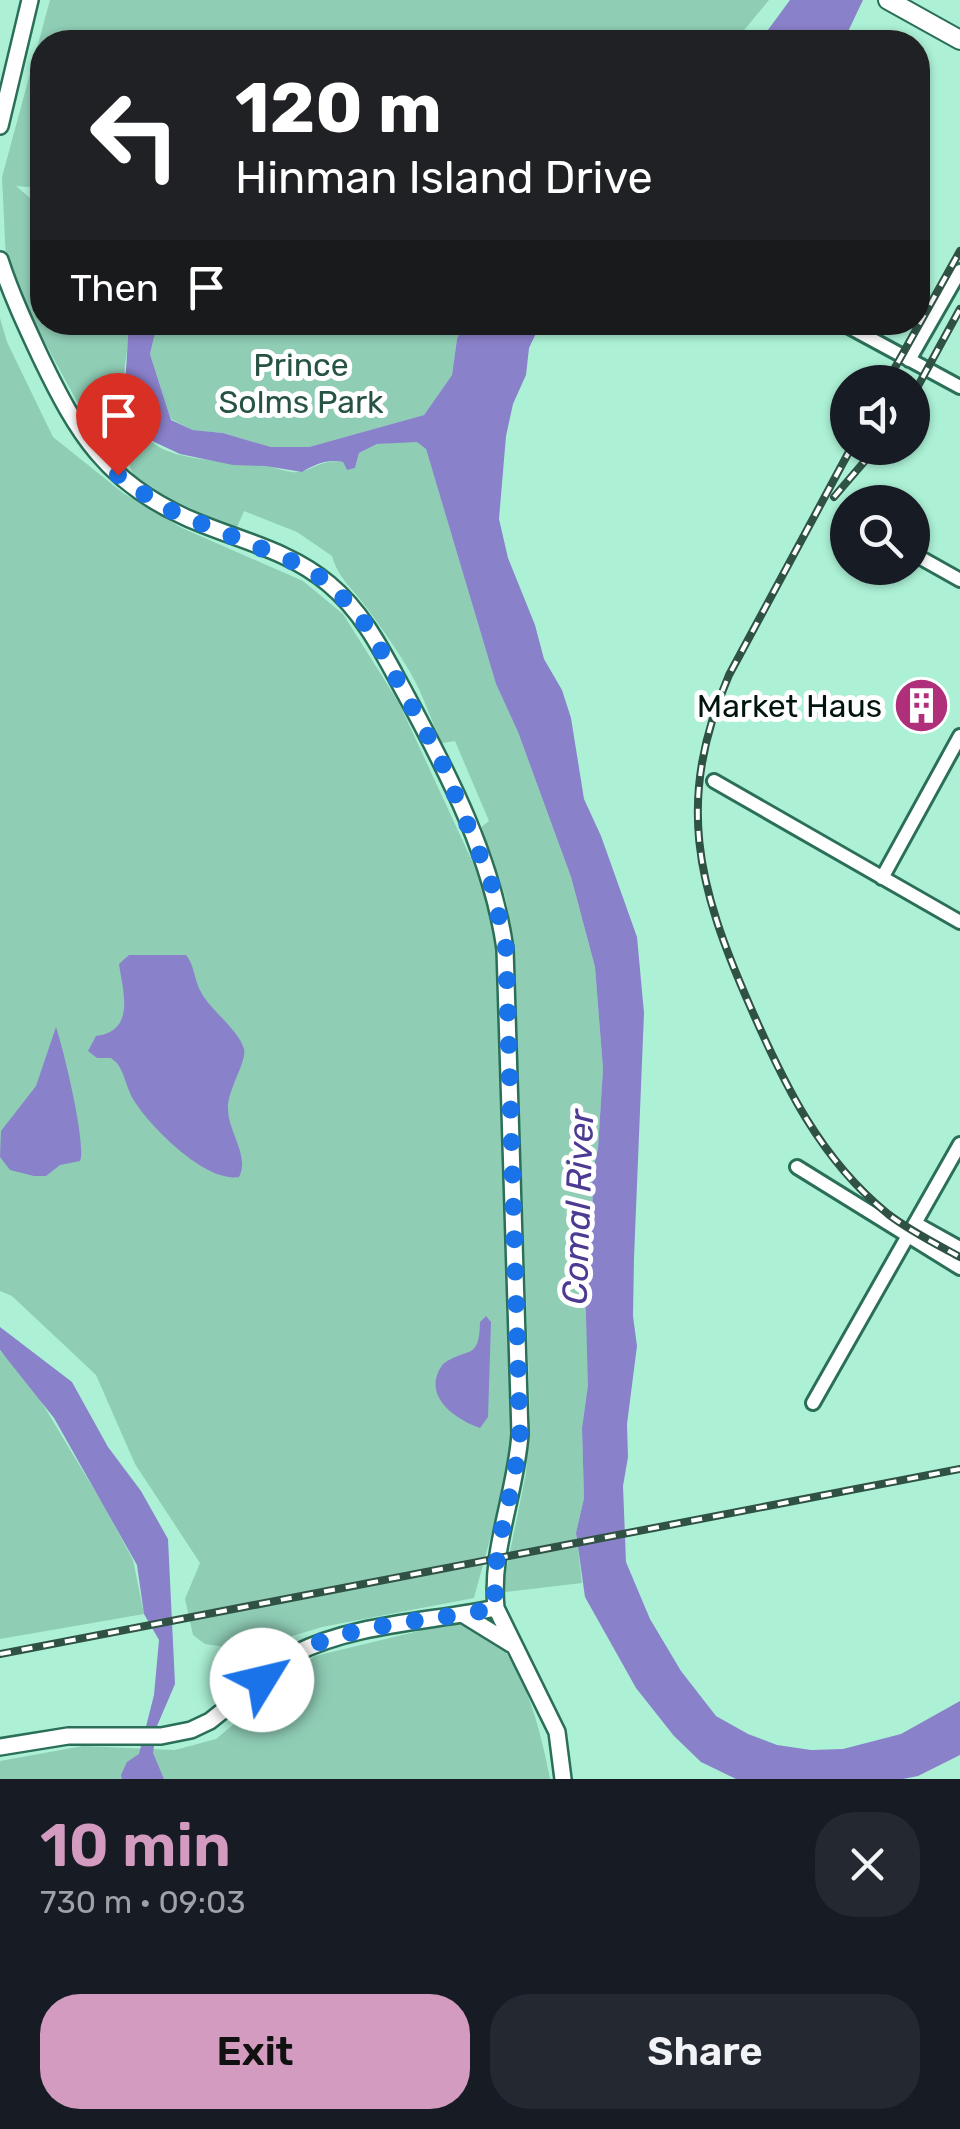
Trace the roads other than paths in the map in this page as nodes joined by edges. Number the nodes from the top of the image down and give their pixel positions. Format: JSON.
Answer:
{"nodes":[{"id":1,"x":30,"y":0,"type":"edge"},
{"id":2,"x":888,"y":0,"type":"edge"},
{"id":3,"x":960,"y":40,"type":"edge"},
{"id":4,"x":0,"y":126,"type":"edge"},
{"id":5,"x":0,"y":260,"type":"edge"},
{"id":6,"x":960,"y":271,"type":"edge"},
{"id":7,"x":930,"y":324,"type":"edge"},
{"id":8,"x":30,"y":334,"type":"edge"},
{"id":9,"x":30,"y":335,"type":"edge"},
{"id":10,"x":864,"y":335,"type":"edge"},
{"id":11,"x":924,"y":335,"type":"edge"},
{"id":12,"x":910,"y":360,"type":"junction"},
{"id":13,"x":960,"y":388,"type":"edge"},
{"id":14,"x":930,"y":562,"type":"edge"},
{"id":15,"x":960,"y":580,"type":"edge"},
{"id":16,"x":960,"y":736,"type":"edge"},
{"id":17,"x":714,"y":781,"type":"dead end"},
{"id":18,"x":882,"y":878,"type":"junction"},
{"id":19,"x":960,"y":922,"type":"edge"},
{"id":20,"x":960,"y":1144,"type":"edge"},
{"id":21,"x":797,"y":1166,"type":"dead end"},
{"id":22,"x":915,"y":1223,"type":"junction"},
{"id":23,"x":907,"y":1238,"type":"junction"},
{"id":24,"x":960,"y":1248,"type":"edge"},
{"id":25,"x":960,"y":1268,"type":"edge"},
{"id":26,"x":813,"y":1403,"type":"dead end"},
{"id":27,"x":496,"y":1608,"type":"junction"},
{"id":28,"x":464,"y":1615,"type":"junction"},
{"id":29,"x":513,"y":1646,"type":"junction"},
{"id":30,"x":0,"y":1748,"type":"edge"},
{"id":31,"x":563,"y":1779,"type":"edge"}],
"edges":[{"from":1,"to":4,"type":"street"},
{"from":2,"to":3,"type":"main road"},
{"from":5,"to":8,"type":"street"},
{"from":6,"to":7,"type":"street"},
{"from":9,"to":27,"type":"street"},
{"from":10,"to":12,"type":"street"},
{"from":11,"to":12,"type":"street"},
{"from":12,"to":13,"type":"street"},
{"from":14,"to":15,"type":"street"},
{"from":16,"to":18,"type":"street"},
{"from":17,"to":18,"type":"street"},
{"from":18,"to":19,"type":"street"},
{"from":20,"to":22,"type":"street"},
{"from":21,"to":23,"type":"street"},
{"from":22,"to":23,"type":"street"},
{"from":22,"to":24,"type":"street"},
{"from":23,"to":25,"type":"street"},
{"from":23,"to":26,"type":"street"},
{"from":27,"to":28,"type":"street"},
{"from":27,"to":29,"type":"street"},
{"from":28,"to":29,"type":"street"},
{"from":28,"to":30,"type":"street"},
{"from":29,"to":31,"type":"street"}]}
